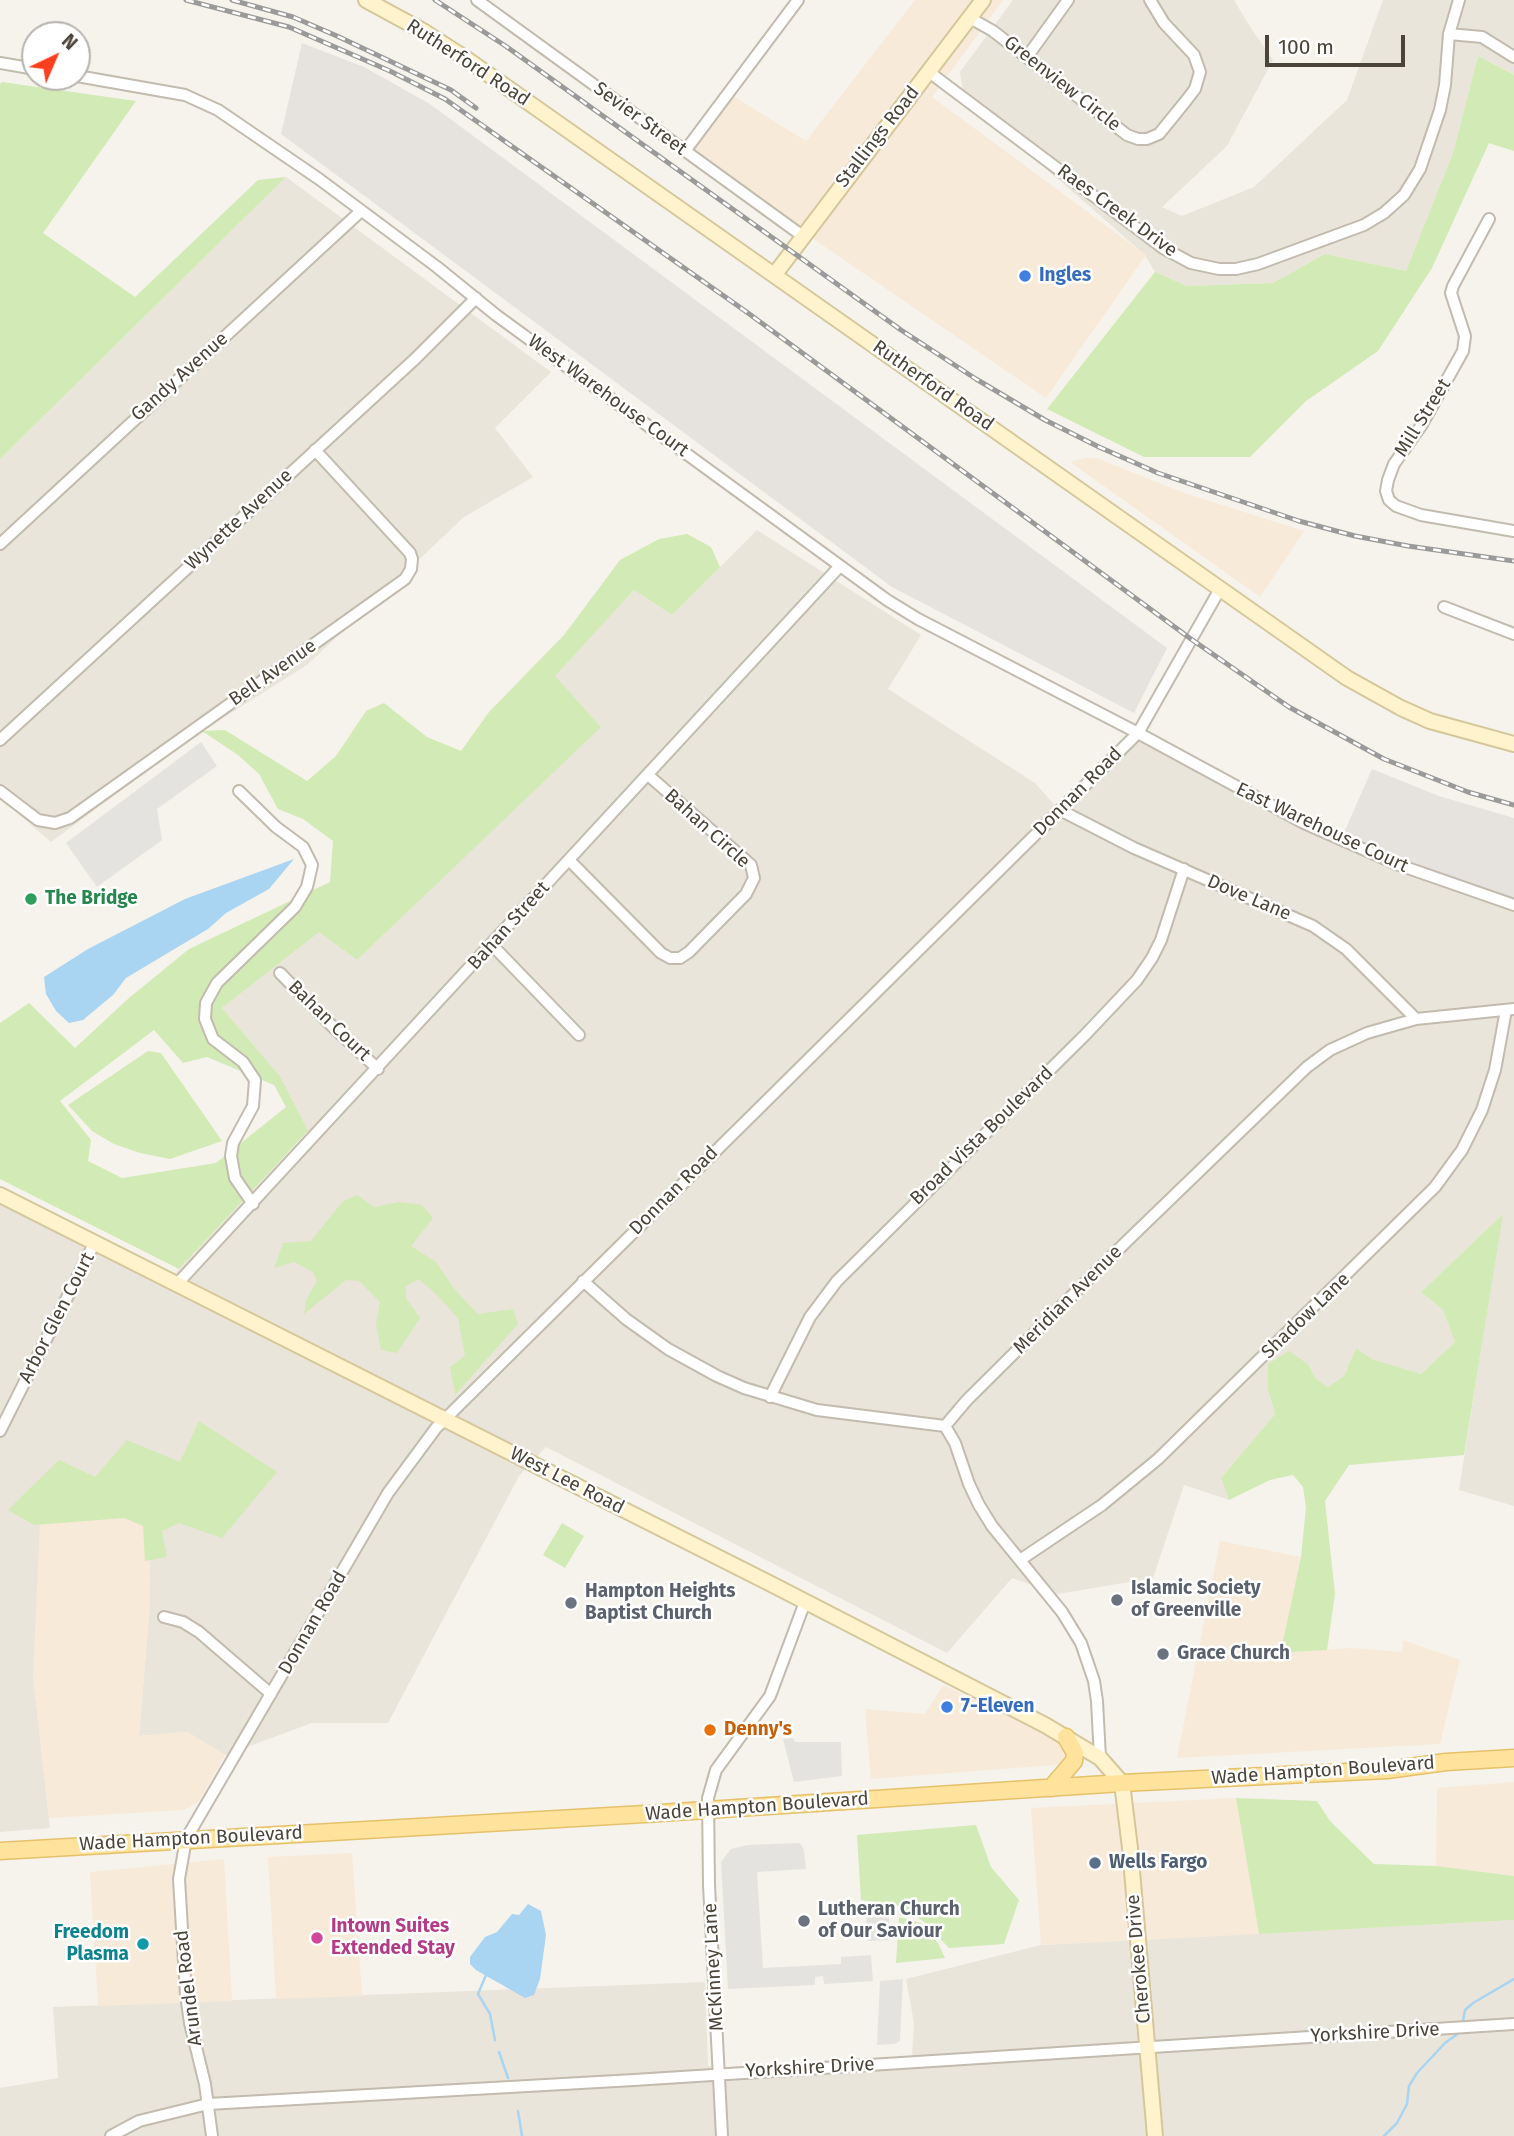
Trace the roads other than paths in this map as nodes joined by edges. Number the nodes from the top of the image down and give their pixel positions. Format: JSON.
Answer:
{"nodes":[{"id":1,"x":366,"y":0,"type":"edge"},
{"id":2,"x":477,"y":0,"type":"edge"},
{"id":3,"x":798,"y":0,"type":"edge"},
{"id":4,"x":983,"y":0,"type":"edge"},
{"id":5,"x":1068,"y":0,"type":"edge"},
{"id":6,"x":1150,"y":0,"type":"edge"},
{"id":7,"x":1459,"y":0,"type":"edge"},
{"id":8,"x":970,"y":18,"type":"junction"},
{"id":9,"x":1449,"y":34,"type":"junction"},
{"id":10,"x":1027,"y":57,"type":"junction"},
{"id":11,"x":1514,"y":57,"type":"edge"},
{"id":12,"x":0,"y":63,"type":"edge"},
{"id":13,"x":21,"y":67,"type":"edge"},
{"id":14,"x":929,"y":72,"type":"junction"},
{"id":15,"x":91,"y":78,"type":"edge"},
{"id":16,"x":685,"y":151,"type":"junction"},
{"id":17,"x":361,"y":211,"type":"junction"},
{"id":18,"x":1489,"y":219,"type":"dead end"},
{"id":19,"x":804,"y":237,"type":"junction"},
{"id":20,"x":775,"y":274,"type":"junction"},
{"id":21,"x":476,"y":298,"type":"junction"},
{"id":22,"x":315,"y":450,"type":"junction"},
{"id":23,"x":1514,"y":531,"type":"edge"},
{"id":24,"x":0,"y":544,"type":"edge"},
{"id":25,"x":840,"y":566,"type":"junction"},
{"id":26,"x":1220,"y":589,"type":"junction"},
{"id":27,"x":1444,"y":607,"type":"dead end"},
{"id":28,"x":1514,"y":634,"type":"edge"},
{"id":29,"x":1138,"y":733,"type":"junction"},
{"id":30,"x":0,"y":740,"type":"edge"},
{"id":31,"x":1514,"y":744,"type":"edge"},
{"id":32,"x":648,"y":775,"type":"junction"},
{"id":33,"x":0,"y":791,"type":"edge"},
{"id":34,"x":239,"y":791,"type":"dead end"},
{"id":35,"x":1060,"y":810,"type":"junction"},
{"id":36,"x":569,"y":860,"type":"junction"},
{"id":37,"x":1184,"y":869,"type":"junction"},
{"id":38,"x":1514,"y":905,"type":"edge"},
{"id":39,"x":492,"y":945,"type":"junction"},
{"id":40,"x":280,"y":973,"type":"dead end"},
{"id":41,"x":1510,"y":1009,"type":"edge"},
{"id":42,"x":1416,"y":1019,"type":"junction"},
{"id":43,"x":579,"y":1035,"type":"dead end"},
{"id":44,"x":378,"y":1069,"type":"junction"},
{"id":45,"x":0,"y":1195,"type":"edge"},
{"id":46,"x":253,"y":1204,"type":"junction"},
{"id":47,"x":95,"y":1242,"type":"junction"},
{"id":48,"x":583,"y":1282,"type":"junction"},
{"id":49,"x":177,"y":1284,"type":"junction"},
{"id":50,"x":770,"y":1397,"type":"junction"},
{"id":51,"x":444,"y":1419,"type":"junction"},
{"id":52,"x":945,"y":1426,"type":"junction"},
{"id":53,"x":0,"y":1431,"type":"edge"},
{"id":54,"x":1020,"y":1560,"type":"junction"},
{"id":55,"x":805,"y":1602,"type":"junction"},
{"id":56,"x":164,"y":1617,"type":"dead end"},
{"id":57,"x":271,"y":1694,"type":"junction"},
{"id":58,"x":1066,"y":1737,"type":"junction"},
{"id":59,"x":1100,"y":1758,"type":"junction"},
{"id":60,"x":1514,"y":1758,"type":"edge"},
{"id":61,"x":1122,"y":1783,"type":"junction"},
{"id":62,"x":1051,"y":1788,"type":"junction"},
{"id":63,"x":707,"y":1804,"type":"junction"},
{"id":64,"x":186,"y":1839,"type":"junction"},
{"id":65,"x":0,"y":1851,"type":"edge"},
{"id":66,"x":1514,"y":2024,"type":"edge"},
{"id":67,"x":1147,"y":2047,"type":"junction"},
{"id":68,"x":719,"y":2074,"type":"junction"},
{"id":69,"x":208,"y":2105,"type":"junction"},
{"id":70,"x":111,"y":2136,"type":"edge"},
{"id":71,"x":212,"y":2136,"type":"edge"},
{"id":72,"x":722,"y":2136,"type":"edge"},
{"id":73,"x":1156,"y":2136,"type":"edge"}],
"edges":[{"from":1,"to":20,"type":"street","name":"Rutherford Road"},
{"from":2,"to":16,"type":"street","name":"Sevier Street"},
{"from":3,"to":16,"type":"street"},
{"from":4,"to":8,"type":"street","name":"Stallings Road"},
{"from":5,"to":10,"type":"street"},
{"from":6,"to":10,"type":"street","name":"Greenview Circle"},
{"from":7,"to":9,"type":"street","name":"Raes Creek Drive"},
{"from":8,"to":10,"type":"street","name":"Greenview Circle"},
{"from":8,"to":14,"type":"street","name":"Stallings Road"},
{"from":9,"to":11,"type":"street"},
{"from":9,"to":14,"type":"street","name":"Raes Creek Drive"},
{"from":12,"to":13,"type":"street"},
{"from":14,"to":19,"type":"street","name":"Stallings Road"},
{"from":15,"to":17,"type":"street","name":"West Warehouse Court"},
{"from":16,"to":19,"type":"street","name":"Sevier Street"},
{"from":17,"to":21,"type":"street","name":"West Warehouse Court"},
{"from":17,"to":24,"type":"street","name":"Gandy Avenue"},
{"from":18,"to":23,"type":"street","name":"Mill Street"},
{"from":19,"to":20,"type":"street","name":"Stallings Road"},
{"from":20,"to":26,"type":"street","name":"Rutherford Road"},
{"from":21,"to":22,"type":"street","name":"Wynette Avenue"},
{"from":21,"to":25,"type":"street","name":"West Warehouse Court"},
{"from":22,"to":30,"type":"street","name":"Wynette Avenue"},
{"from":22,"to":33,"type":"street","name":"Bell Avenue"},
{"from":25,"to":29,"type":"street","name":"West Warehouse Court"},
{"from":25,"to":32,"type":"street","name":"Bahan Street"},
{"from":26,"to":29,"type":"street","name":"Donnan Road"},
{"from":26,"to":31,"type":"street","name":"Rutherford Road"},
{"from":27,"to":28,"type":"street"},
{"from":29,"to":35,"type":"street","name":"Donnan Road"},
{"from":29,"to":38,"type":"street","name":"East Warehouse Court"},
{"from":32,"to":36,"type":"street","name":"Bahan Street"},
{"from":32,"to":36,"type":"street","name":"Bahan Circle"},
{"from":34,"to":46,"type":"street"},
{"from":35,"to":37,"type":"street","name":"Dove Lane"},
{"from":35,"to":48,"type":"street","name":"Donnan Road"},
{"from":36,"to":39,"type":"street","name":"Bahan Street"},
{"from":37,"to":42,"type":"street","name":"Dove Lane"},
{"from":37,"to":50,"type":"street","name":"Broad Vista Boulevard"},
{"from":39,"to":43,"type":"street"},
{"from":39,"to":44,"type":"street","name":"Bahan Street"},
{"from":40,"to":44,"type":"street","name":"Bahan Court"},
{"from":41,"to":42,"type":"street","name":"Meridian Avenue"},
{"from":41,"to":54,"type":"street","name":"Shadow Lane"},
{"from":42,"to":52,"type":"street","name":"Meridian Avenue"},
{"from":44,"to":46,"type":"street","name":"Bahan Street"},
{"from":45,"to":47,"type":"street","name":"West Lee Road"},
{"from":46,"to":49,"type":"street","name":"Bahan Street"},
{"from":47,"to":49,"type":"street","name":"West Lee Road"},
{"from":47,"to":53,"type":"street","name":"Arbor Glen Court"},
{"from":48,"to":50,"type":"street"},
{"from":48,"to":51,"type":"street","name":"Donnan Road"},
{"from":49,"to":51,"type":"street","name":"West Lee Road"},
{"from":50,"to":52,"type":"street"},
{"from":51,"to":55,"type":"street","name":"West Lee Road"},
{"from":51,"to":57,"type":"street","name":"Donnan Road"},
{"from":52,"to":54,"type":"street"},
{"from":54,"to":59,"type":"street"},
{"from":55,"to":58,"type":"street","name":"West Lee Road"},
{"from":55,"to":63,"type":"street"},
{"from":56,"to":57,"type":"street"},
{"from":57,"to":64,"type":"street","name":"Donnan Road"},
{"from":58,"to":59,"type":"street","name":"West Lee Road"},
{"from":58,"to":62,"type":"main road"},
{"from":59,"to":61,"type":"street","name":"West Lee Road"},
{"from":60,"to":61,"type":"main road","name":"Wade Hampton Boulevard"},
{"from":61,"to":62,"type":"main road","name":"Wade Hampton Boulevard"},
{"from":61,"to":67,"type":"street","name":"Cherokee Drive"},
{"from":62,"to":63,"type":"main road","name":"Wade Hampton Boulevard"},
{"from":63,"to":64,"type":"main road","name":"Wade Hampton Boulevard"},
{"from":63,"to":68,"type":"street","name":"McKinney Lane"},
{"from":64,"to":65,"type":"main road","name":"Wade Hampton Boulevard"},
{"from":64,"to":69,"type":"street","name":"Arundel Road"},
{"from":66,"to":67,"type":"street","name":"Yorkshire Drive"},
{"from":67,"to":68,"type":"street","name":"Yorkshire Drive"},
{"from":67,"to":73,"type":"street","name":"Cherokee Drive"},
{"from":68,"to":69,"type":"street","name":"Yorkshire Drive"},
{"from":68,"to":72,"type":"street","name":"McKinney Lane"},
{"from":69,"to":70,"type":"street","name":"Yorkshire Drive"},
{"from":69,"to":71,"type":"street","name":"Arundel Road"}]}
